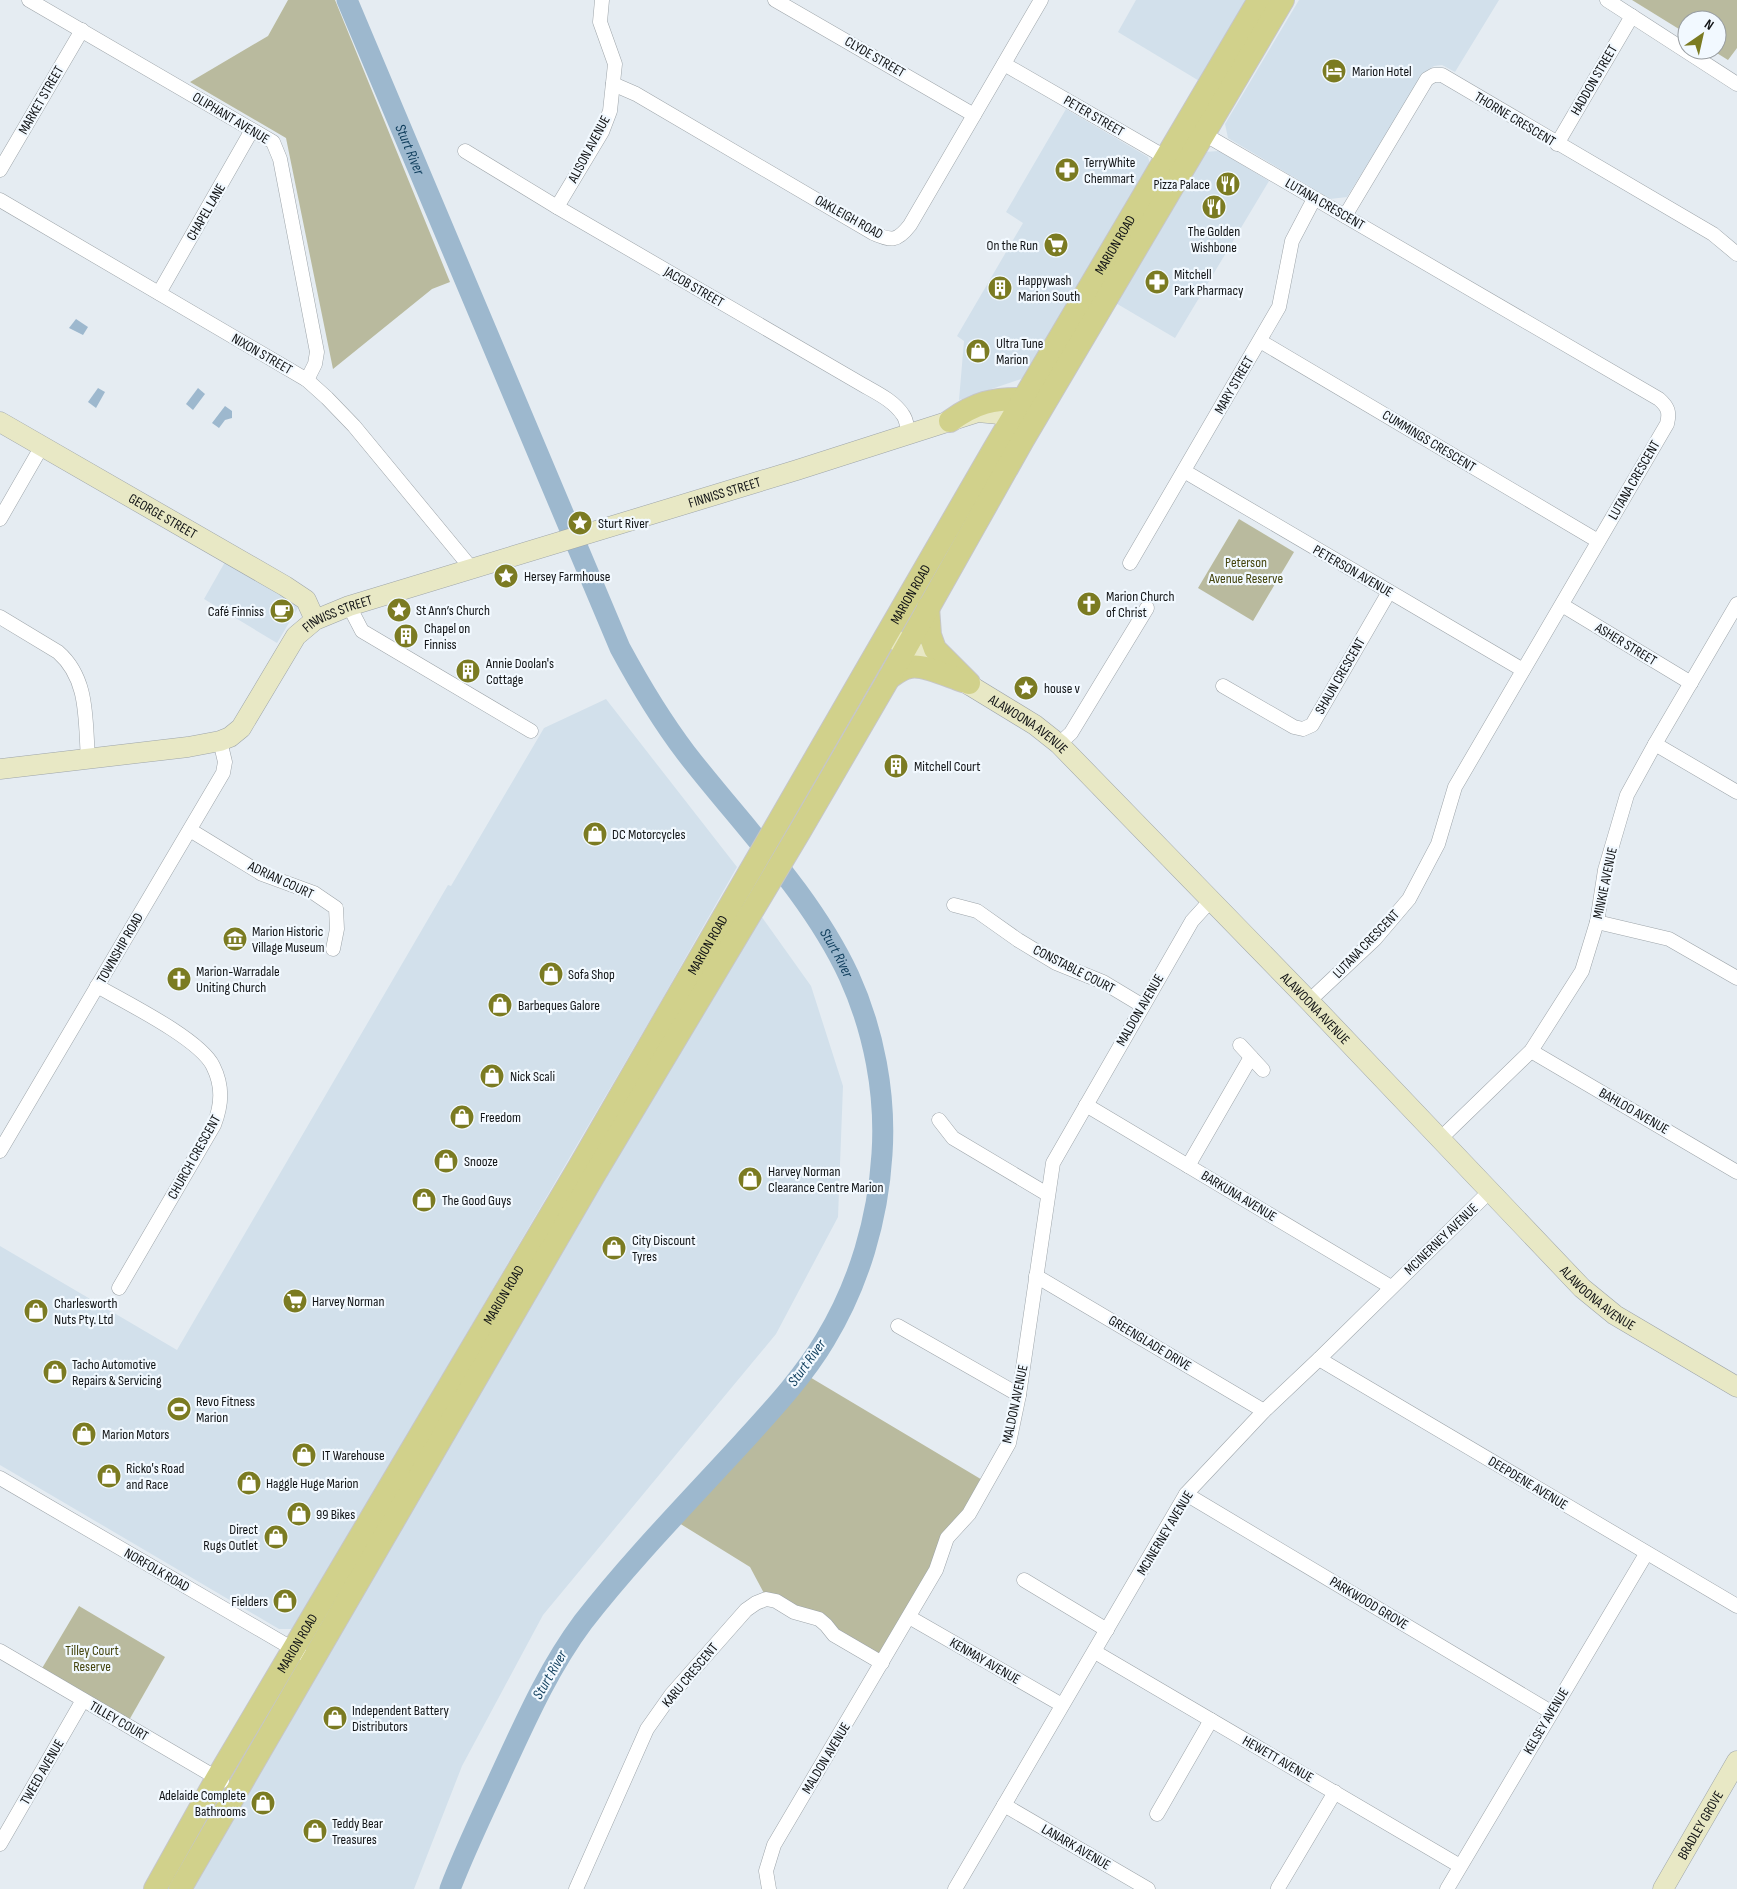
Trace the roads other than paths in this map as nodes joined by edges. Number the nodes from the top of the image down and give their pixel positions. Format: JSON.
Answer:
{"nodes":[{"id":1,"x":30,"y":0,"type":"edge"},
{"id":2,"x":602,"y":0,"type":"edge"},
{"id":3,"x":775,"y":0,"type":"edge"},
{"id":4,"x":1041,"y":0,"type":"edge"},
{"id":5,"x":1259,"y":0,"type":"edge"},
{"id":6,"x":1283,"y":0,"type":"edge"},
{"id":7,"x":1607,"y":0,"type":"edge"},
{"id":8,"x":1632,"y":16,"type":"junction"},
{"id":9,"x":82,"y":30,"type":"junction"},
{"id":10,"x":1004,"y":64,"type":"junction"},
{"id":11,"x":1735,"y":78,"type":"edge"},
{"id":12,"x":613,"y":84,"type":"junction"},
{"id":13,"x":974,"y":115,"type":"junction"},
{"id":14,"x":252,"y":130,"type":"junction"},
{"id":15,"x":1204,"y":134,"type":"junction"},
{"id":16,"x":1557,"y":144,"type":"junction"},
{"id":17,"x":465,"y":151,"type":"dead end"},
{"id":18,"x":1175,"y":162,"type":"junction"},
{"id":19,"x":0,"y":170,"type":"edge"},
{"id":20,"x":1314,"y":199,"type":"junction"},
{"id":21,"x":0,"y":200,"type":"edge"},
{"id":22,"x":557,"y":207,"type":"junction"},
{"id":23,"x":1345,"y":216,"type":"junction"},
{"id":24,"x":1737,"y":254,"type":"edge"},
{"id":25,"x":159,"y":294,"type":"junction"},
{"id":26,"x":1260,"y":341,"type":"junction"},
{"id":27,"x":307,"y":380,"type":"junction"},
{"id":28,"x":1024,"y":399,"type":"junction"},
{"id":29,"x":950,"y":421,"type":"junction"},
{"id":30,"x":0,"y":422,"type":"edge"},
{"id":31,"x":1017,"y":430,"type":"junction"},
{"id":32,"x":909,"y":435,"type":"junction"},
{"id":33,"x":42,"y":446,"type":"junction"},
{"id":34,"x":1184,"y":471,"type":"junction"},
{"id":35,"x":0,"y":519,"type":"edge"},
{"id":36,"x":1598,"y":541,"type":"junction"},
{"id":37,"x":1130,"y":563,"type":"dead end"},
{"id":38,"x":472,"y":569,"type":"junction"},
{"id":39,"x":1389,"y":592,"type":"junction"},
{"id":40,"x":349,"y":606,"type":"junction"},
{"id":41,"x":1562,"y":606,"type":"junction"},
{"id":42,"x":928,"y":607,"type":"junction"},
{"id":43,"x":1147,"y":608,"type":"dead end"},
{"id":44,"x":1735,"y":613,"type":"edge"},
{"id":45,"x":0,"y":617,"type":"edge"},
{"id":46,"x":315,"y":620,"type":"junction"},
{"id":47,"x":897,"y":641,"type":"junction"},
{"id":48,"x":1522,"y":670,"type":"junction"},
{"id":49,"x":889,"y":678,"type":"junction"},
{"id":50,"x":1691,"y":683,"type":"junction"},
{"id":51,"x":969,"y":684,"type":"junction"},
{"id":52,"x":1223,"y":686,"type":"dead end"},
{"id":53,"x":531,"y":731,"type":"dead end"},
{"id":54,"x":220,"y":741,"type":"junction"},
{"id":55,"x":1059,"y":744,"type":"junction"},
{"id":56,"x":1655,"y":744,"type":"junction"},
{"id":57,"x":88,"y":758,"type":"junction"},
{"id":58,"x":0,"y":769,"type":"edge"},
{"id":59,"x":1737,"y":792,"type":"edge"},
{"id":60,"x":190,"y":830,"type":"junction"},
{"id":61,"x":1211,"y":900,"type":"junction"},
{"id":62,"x":954,"y":905,"type":"dead end"},
{"id":63,"x":1597,"y":922,"type":"junction"},
{"id":64,"x":333,"y":950,"type":"dead end"},
{"id":65,"x":1737,"y":978,"type":"edge"},
{"id":66,"x":97,"y":986,"type":"junction"},
{"id":67,"x":1309,"y":1001,"type":"junction"},
{"id":68,"x":1143,"y":1006,"type":"junction"},
{"id":69,"x":1240,"y":1045,"type":"dead end"},
{"id":70,"x":1531,"y":1051,"type":"junction"},
{"id":71,"x":1251,"y":1057,"type":"junction"},
{"id":72,"x":1263,"y":1070,"type":"dead end"},
{"id":73,"x":1086,"y":1105,"type":"junction"},
{"id":74,"x":939,"y":1120,"type":"dead end"},
{"id":75,"x":1441,"y":1138,"type":"junction"},
{"id":76,"x":0,"y":1151,"type":"edge"},
{"id":77,"x":1188,"y":1166,"type":"junction"},
{"id":78,"x":1737,"y":1172,"type":"edge"},
{"id":79,"x":1490,"y":1191,"type":"junction"},
{"id":80,"x":1047,"y":1194,"type":"junction"},
{"id":81,"x":1036,"y":1276,"type":"junction"},
{"id":82,"x":1391,"y":1287,"type":"junction"},
{"id":83,"x":119,"y":1288,"type":"dead end"},
{"id":84,"x":898,"y":1326,"type":"dead end"},
{"id":85,"x":1319,"y":1359,"type":"junction"},
{"id":86,"x":1737,"y":1387,"type":"edge"},
{"id":87,"x":1019,"y":1395,"type":"junction"},
{"id":88,"x":1264,"y":1411,"type":"junction"},
{"id":89,"x":0,"y":1478,"type":"edge"},
{"id":90,"x":1186,"y":1494,"type":"junction"},
{"id":91,"x":1646,"y":1554,"type":"junction"},
{"id":92,"x":1024,"y":1580,"type":"dead end"},
{"id":93,"x":1737,"y":1606,"type":"edge"},
{"id":94,"x":909,"y":1617,"type":"junction"},
{"id":95,"x":1107,"y":1630,"type":"junction"},
{"id":96,"x":293,"y":1649,"type":"junction"},
{"id":97,"x":0,"y":1651,"type":"edge"},
{"id":98,"x":1095,"y":1652,"type":"junction"},
{"id":99,"x":313,"y":1662,"type":"junction"},
{"id":100,"x":882,"y":1662,"type":"junction"},
{"id":101,"x":83,"y":1700,"type":"junction"},
{"id":102,"x":1062,"y":1706,"type":"junction"},
{"id":103,"x":1551,"y":1712,"type":"junction"},
{"id":104,"x":1211,"y":1720,"type":"junction"},
{"id":105,"x":1737,"y":1761,"type":"edge"},
{"id":106,"x":217,"y":1778,"type":"junction"},
{"id":107,"x":237,"y":1790,"type":"junction"},
{"id":108,"x":1334,"y":1792,"type":"junction"},
{"id":109,"x":1004,"y":1805,"type":"junction"},
{"id":110,"x":1157,"y":1814,"type":"dead end"},
{"id":111,"x":6,"y":1821,"type":"edge"},
{"id":112,"x":0,"y":1844,"type":"edge"},
{"id":113,"x":1460,"y":1866,"type":"junction"},
{"id":114,"x":1278,"y":1888,"type":"dead end"},
{"id":115,"x":155,"y":1889,"type":"edge"},
{"id":116,"x":180,"y":1889,"type":"edge"},
{"id":117,"x":576,"y":1889,"type":"edge"},
{"id":118,"x":769,"y":1889,"type":"edge"},
{"id":119,"x":955,"y":1889,"type":"edge"},
{"id":120,"x":1148,"y":1889,"type":"edge"},
{"id":121,"x":1447,"y":1889,"type":"edge"},
{"id":122,"x":1663,"y":1889,"type":"edge"}],
"edges":[{"from":1,"to":9,"type":"street","name":"OLIPHANT AVENUE"},
{"from":2,"to":12,"type":"street","name":"ALISON AVENUE"},
{"from":3,"to":13,"type":"street","name":"CLYDE STREET"},
{"from":4,"to":10,"type":"street","name":"OAKLEIGH ROAD"},
{"from":5,"to":18,"type":"main road","name":"MARION ROAD"},
{"from":6,"to":15,"type":"main road","name":"MARION ROAD"},
{"from":7,"to":8,"type":"street"},
{"from":8,"to":11,"type":"street"},
{"from":8,"to":16,"type":"street","name":"HADDON STREET"},
{"from":9,"to":14,"type":"street","name":"OLIPHANT AVENUE"},
{"from":9,"to":19,"type":"street","name":"MARKET STREET"},
{"from":10,"to":13,"type":"street","name":"OAKLEIGH ROAD"},
{"from":10,"to":18,"type":"street","name":"PETER STREET"},
{"from":12,"to":13,"type":"street","name":"OAKLEIGH ROAD"},
{"from":12,"to":22,"type":"street","name":"ALISON AVENUE"},
{"from":14,"to":25,"type":"street","name":"CHAPEL LANE"},
{"from":14,"to":27,"type":"street","name":"OLIPHANT AVENUE"},
{"from":15,"to":18,"type":"main road","name":"MARION ROAD"},
{"from":15,"to":20,"type":"street","name":"LUTANA CRESCENT"},
{"from":16,"to":23,"type":"street","name":"THORNE CRESCENT"},
{"from":16,"to":24,"type":"street","name":"THORNE CRESCENT"},
{"from":17,"to":22,"type":"street","name":"JACOB STREET"},
{"from":18,"to":28,"type":"main road","name":"MARION ROAD"},
{"from":18,"to":31,"type":"main road","name":"MARION ROAD"},
{"from":20,"to":23,"type":"street","name":"LUTANA CRESCENT"},
{"from":20,"to":26,"type":"street","name":"MARY STREET"},
{"from":21,"to":25,"type":"street","name":"NIXON STREET"},
{"from":22,"to":32,"type":"street","name":"JACOB STREET"},
{"from":23,"to":36,"type":"street","name":"LUTANA CRESCENT"},
{"from":25,"to":27,"type":"street","name":"NIXON STREET"},
{"from":26,"to":34,"type":"street","name":"MARY STREET"},
{"from":26,"to":36,"type":"street","name":"CUMMINGS CRESCENT"},
{"from":27,"to":38,"type":"street","name":"NIXON STREET"},
{"from":28,"to":29,"type":"main road"},
{"from":28,"to":31,"type":"main road","name":"MARION ROAD"},
{"from":29,"to":31,"type":"street","name":"FINNISS STREET"},
{"from":29,"to":32,"type":"street","name":"FINNISS STREET"},
{"from":30,"to":33,"type":"street","name":"GEORGE STREET"},
{"from":31,"to":42,"type":"main road","name":"MARION ROAD"},
{"from":31,"to":47,"type":"main road","name":"MARION ROAD"},
{"from":32,"to":38,"type":"street","name":"FINNISS STREET"},
{"from":33,"to":35,"type":"street"},
{"from":33,"to":46,"type":"street","name":"GEORGE STREET"},
{"from":34,"to":37,"type":"street","name":"MARY STREET"},
{"from":34,"to":39,"type":"street","name":"PETERSON AVENUE"},
{"from":36,"to":41,"type":"street","name":"LUTANA CRESCENT"},
{"from":38,"to":40,"type":"street","name":"FINNISS STREET"},
{"from":39,"to":48,"type":"street","name":"PETERSON AVENUE"},
{"from":39,"to":52,"type":"street","name":"SHAUN CRESCENT"},
{"from":40,"to":46,"type":"street","name":"FINNISS STREET"},
{"from":40,"to":53,"type":"street"},
{"from":41,"to":48,"type":"street","name":"LUTANA CRESCENT"},
{"from":41,"to":50,"type":"street","name":"ASHER STREET"},
{"from":42,"to":47,"type":"main road","name":"MARION ROAD"},
{"from":42,"to":51,"type":"main road"},
{"from":43,"to":55,"type":"street"},
{"from":44,"to":50,"type":"street","name":"MINKIE AVENUE"},
{"from":45,"to":57,"type":"street"},
{"from":46,"to":54,"type":"street","name":"FINNISS STREET"},
{"from":47,"to":49,"type":"main road","name":"MARION ROAD"},
{"from":47,"to":51,"type":"street","name":"ALAWOONA AVENUE"},
{"from":47,"to":96,"type":"main road","name":"MARION ROAD"},
{"from":48,"to":67,"type":"street","name":"LUTANA CRESCENT"},
{"from":49,"to":51,"type":"main road"},
{"from":49,"to":99,"type":"main road","name":"MARION ROAD"},
{"from":50,"to":56,"type":"street","name":"MINKIE AVENUE"},
{"from":51,"to":55,"type":"street","name":"ALAWOONA AVENUE"},
{"from":54,"to":57,"type":"street","name":"FINNISS STREET"},
{"from":54,"to":60,"type":"street","name":"TOWNSHIP ROAD"},
{"from":55,"to":61,"type":"street","name":"ALAWOONA AVENUE"},
{"from":56,"to":59,"type":"street"},
{"from":56,"to":63,"type":"street","name":"MINKIE AVENUE"},
{"from":57,"to":58,"type":"street","name":"FINNISS STREET"},
{"from":60,"to":64,"type":"street","name":"ADRIAN COURT"},
{"from":60,"to":66,"type":"street","name":"TOWNSHIP ROAD"},
{"from":61,"to":67,"type":"street","name":"ALAWOONA AVENUE"},
{"from":61,"to":68,"type":"street","name":"MALDON AVENUE"},
{"from":62,"to":68,"type":"street","name":"CONSTABLE COURT"},
{"from":63,"to":65,"type":"street"},
{"from":63,"to":70,"type":"street","name":"MINKIE AVENUE"},
{"from":66,"to":76,"type":"street","name":"TOWNSHIP ROAD"},
{"from":66,"to":83,"type":"street","name":"CHURCH CRESCENT"},
{"from":67,"to":75,"type":"street","name":"ALAWOONA AVENUE"},
{"from":68,"to":73,"type":"street","name":"MALDON AVENUE"},
{"from":69,"to":71,"type":"street"},
{"from":70,"to":75,"type":"street","name":"MINKIE AVENUE"},
{"from":70,"to":78,"type":"street","name":"BAHLOO AVENUE"},
{"from":71,"to":72,"type":"street"},
{"from":71,"to":77,"type":"street"},
{"from":73,"to":77,"type":"street","name":"BARKUNA AVENUE"},
{"from":73,"to":80,"type":"street","name":"MALDON AVENUE"},
{"from":74,"to":80,"type":"street"},
{"from":75,"to":79,"type":"street","name":"ALAWOONA AVENUE"},
{"from":77,"to":82,"type":"street","name":"BARKUNA AVENUE"},
{"from":79,"to":82,"type":"street","name":"MCINERNEY AVENUE"},
{"from":79,"to":86,"type":"street","name":"ALAWOONA AVENUE"},
{"from":80,"to":81,"type":"street","name":"MALDON AVENUE"},
{"from":81,"to":87,"type":"street","name":"MALDON AVENUE"},
{"from":81,"to":88,"type":"street","name":"GREENGLADE DRIVE"},
{"from":82,"to":85,"type":"street","name":"MCINERNEY AVENUE"},
{"from":84,"to":87,"type":"street"},
{"from":85,"to":88,"type":"street","name":"MCINERNEY AVENUE"},
{"from":85,"to":91,"type":"street","name":"DEEPDENE AVENUE"},
{"from":87,"to":94,"type":"street","name":"MALDON AVENUE"},
{"from":88,"to":90,"type":"street","name":"MCINERNEY AVENUE"},
{"from":89,"to":96,"type":"street","name":"NORFOLK ROAD"},
{"from":90,"to":95,"type":"street","name":"MCINERNEY AVENUE"},
{"from":90,"to":103,"type":"street","name":"PARKWOOD GROVE"},
{"from":91,"to":93,"type":"street","name":"DEEPDENE AVENUE"},
{"from":91,"to":103,"type":"street","name":"KELSEY AVENUE"},
{"from":92,"to":95,"type":"street"},
{"from":94,"to":100,"type":"street","name":"MALDON AVENUE"},
{"from":94,"to":102,"type":"street","name":"KENMAY AVENUE"},
{"from":95,"to":98,"type":"street","name":"MCINERNEY AVENUE"},
{"from":96,"to":99,"type":"street","name":"NORFOLK ROAD"},
{"from":96,"to":106,"type":"main road","name":"MARION ROAD"},
{"from":97,"to":101,"type":"street","name":"TILLEY COURT"},
{"from":98,"to":102,"type":"street","name":"MCINERNEY AVENUE"},
{"from":98,"to":104,"type":"street","name":"HEWETT AVENUE"},
{"from":99,"to":107,"type":"main road","name":"MARION ROAD"},
{"from":100,"to":117,"type":"street","name":"KARU CRESCENT"},
{"from":100,"to":118,"type":"street","name":"MALDON AVENUE"},
{"from":101,"to":106,"type":"street","name":"TILLEY COURT"},
{"from":101,"to":111,"type":"street","name":"TWEED AVENUE"},
{"from":102,"to":109,"type":"street","name":"MCINERNEY AVENUE"},
{"from":103,"to":113,"type":"street","name":"KELSEY AVENUE"},
{"from":104,"to":108,"type":"street","name":"HEWETT AVENUE"},
{"from":104,"to":110,"type":"street"},
{"from":105,"to":122,"type":"street","name":"BRADLEY GROVE"},
{"from":106,"to":107,"type":"street","name":"TILLEY COURT"},
{"from":106,"to":115,"type":"main road","name":"MARION ROAD"},
{"from":107,"to":116,"type":"main road","name":"MARION ROAD"},
{"from":108,"to":113,"type":"street","name":"HEWETT AVENUE"},
{"from":108,"to":114,"type":"street"},
{"from":109,"to":119,"type":"street","name":"MCINERNEY AVENUE"},
{"from":109,"to":120,"type":"street","name":"LANARK AVENUE"},
{"from":111,"to":112,"type":"street","name":"TWEED AVENUE"},
{"from":113,"to":121,"type":"street","name":"KELSEY AVENUE"}]}
